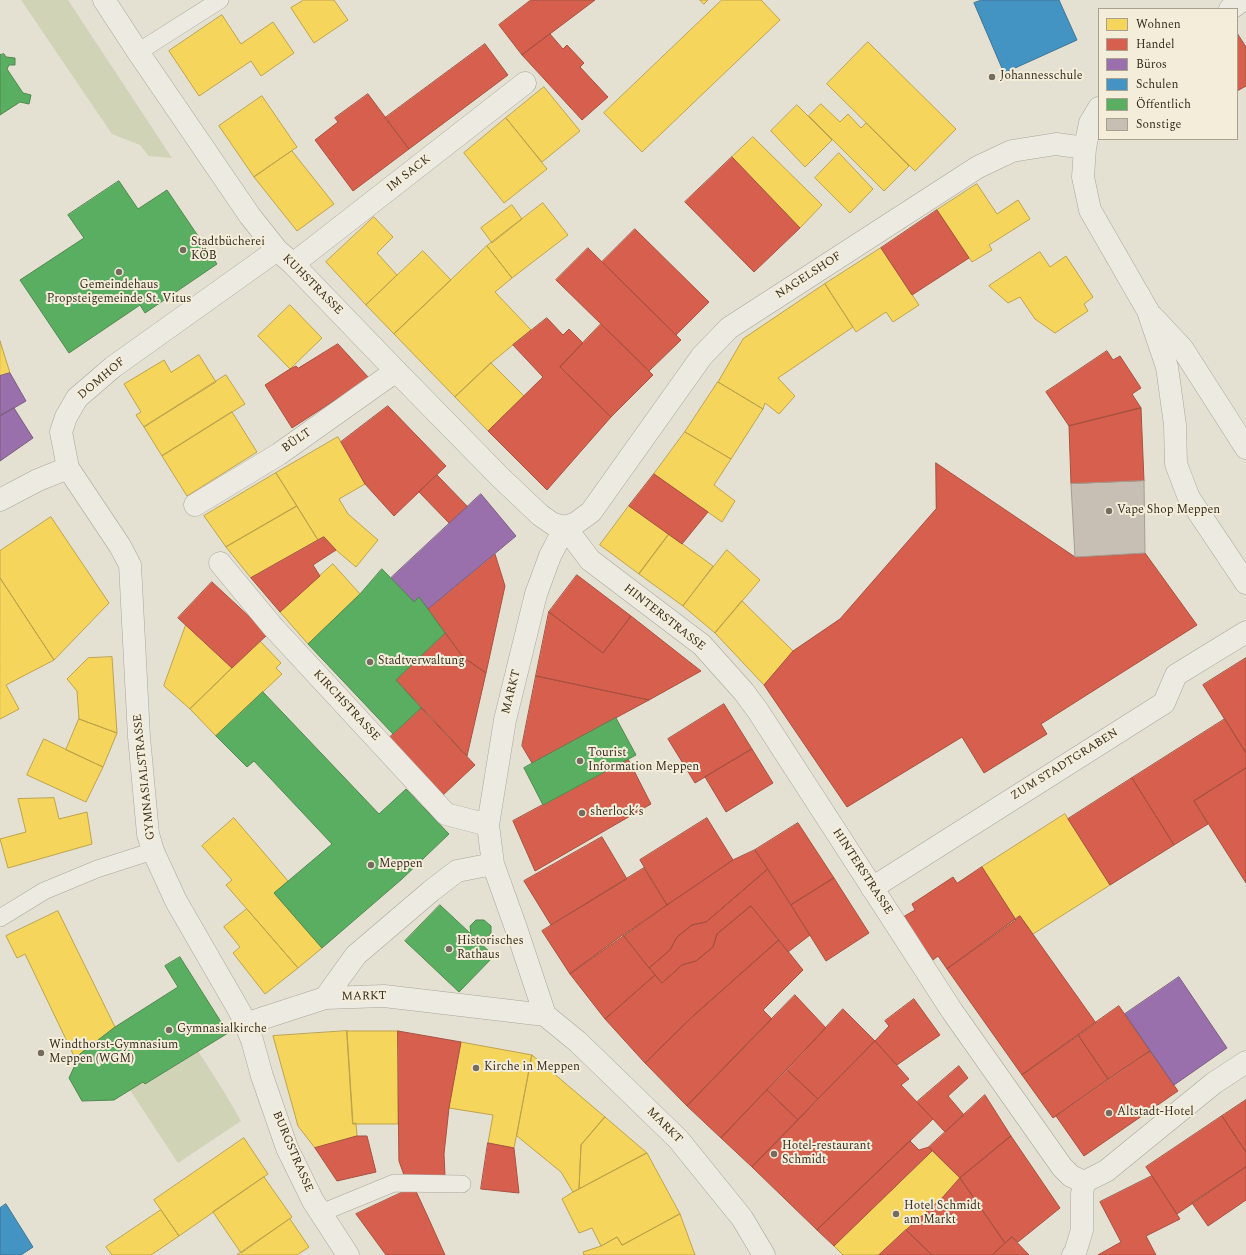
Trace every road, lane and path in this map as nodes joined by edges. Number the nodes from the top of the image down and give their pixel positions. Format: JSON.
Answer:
{"nodes":[{"id":1,"x":104,"y":0,"type":"edge"},
{"id":2,"x":220,"y":0,"type":"edge"},
{"id":3,"x":1243,"y":0,"type":"edge"},
{"id":4,"x":1231,"y":8,"type":"edge"},
{"id":5,"x":138,"y":52,"type":"junction"},
{"id":6,"x":525,"y":83,"type":"dead end"},
{"id":7,"x":1098,"y":110,"type":"edge"},
{"id":8,"x":1085,"y":148,"type":"junction"},
{"id":9,"x":285,"y":257,"type":"junction"},
{"id":10,"x":1148,"y":312,"type":"junction"},
{"id":11,"x":396,"y":371,"type":"junction"},
{"id":12,"x":1246,"y":448,"type":"edge"},
{"id":13,"x":68,"y":468,"type":"junction"},
{"id":14,"x":0,"y":500,"type":"edge"},
{"id":15,"x":195,"y":505,"type":"dead end"},
{"id":16,"x":566,"y":527,"type":"junction"},
{"id":17,"x":220,"y":563,"type":"dead end"},
{"id":18,"x":1246,"y":583,"type":"edge"},
{"id":19,"x":132,"y":610,"type":"joint"},
{"id":20,"x":1246,"y":632,"type":"edge"},
{"id":21,"x":488,"y":825,"type":"junction"},
{"id":22,"x":153,"y":851,"type":"junction"},
{"id":23,"x":493,"y":864,"type":"junction"},
{"id":24,"x":872,"y":888,"type":"junction"},
{"id":25,"x":0,"y":918,"type":"edge"},
{"id":26,"x":325,"y":998,"type":"junction"},
{"id":27,"x":545,"y":1015,"type":"junction"},
{"id":28,"x":248,"y":1032,"type":"junction"},
{"id":29,"x":1246,"y":1062,"type":"edge"},
{"id":30,"x":1084,"y":1182,"type":"junction"},
{"id":31,"x":462,"y":1184,"type":"dead end"},
{"id":32,"x":321,"y":1213,"type":"junction"},
{"id":33,"x":348,"y":1255,"type":"edge"},
{"id":34,"x":764,"y":1255,"type":"edge"},
{"id":35,"x":1073,"y":1255,"type":"edge"}],
"edges":[{"from":1,"to":5,"type":"street","name":"KUHSTRASSE"},
{"from":2,"to":5,"type":"lane"},
{"from":3,"to":4,"type":"street"},
{"from":5,"to":9,"type":"street","name":"KUHSTRASSE"},
{"from":6,"to":9,"type":"street","name":"IM SACK"},
{"from":7,"to":8,"type":"street"},
{"from":8,"to":10,"type":"street"},
{"from":8,"to":16,"type":"street","name":"NAGELSHOF"},
{"from":9,"to":11,"type":"street","name":"KUHSTRASSE"},
{"from":9,"to":13,"type":"street","name":"DOMHOF"},
{"from":10,"to":12,"type":"street"},
{"from":10,"to":18,"type":"street"},
{"from":11,"to":15,"type":"street","name":"BÜLT"},
{"from":11,"to":16,"type":"street","name":"KUHSTRASSE"},
{"from":13,"to":14,"type":"street"},
{"from":13,"to":19,"type":"street","name":"DOMHOF"},
{"from":16,"to":21,"type":"street","name":"MARKT"},
{"from":16,"to":24,"type":"street","name":"HINTERSTRASSE"},
{"from":17,"to":21,"type":"street","name":"KIRCHSTRASSE"},
{"from":19,"to":22,"type":"street","name":"GYMNASIALSTRASSE"},
{"from":20,"to":24,"type":"street","name":"ZUM STADTGRABEN"},
{"from":21,"to":23,"type":"street","name":"MARKT"},
{"from":22,"to":25,"type":"lane"},
{"from":22,"to":28,"type":"street","name":"GYMNASIALSTRASSE"},
{"from":23,"to":26,"type":"street","name":"MARKT"},
{"from":23,"to":27,"type":"street","name":"MARKT"},
{"from":24,"to":30,"type":"street","name":"HINTERSTRASSE"},
{"from":26,"to":27,"type":"street","name":"MARKT"},
{"from":26,"to":28,"type":"street","name":"MARKT"},
{"from":27,"to":34,"type":"street","name":"MARKT"},
{"from":28,"to":32,"type":"street","name":"BURGSTRASSE"},
{"from":29,"to":30,"type":"street"},
{"from":30,"to":35,"type":"street"},
{"from":31,"to":32,"type":"lane"},
{"from":32,"to":33,"type":"street","name":"BURGSTRASSE"}]}
